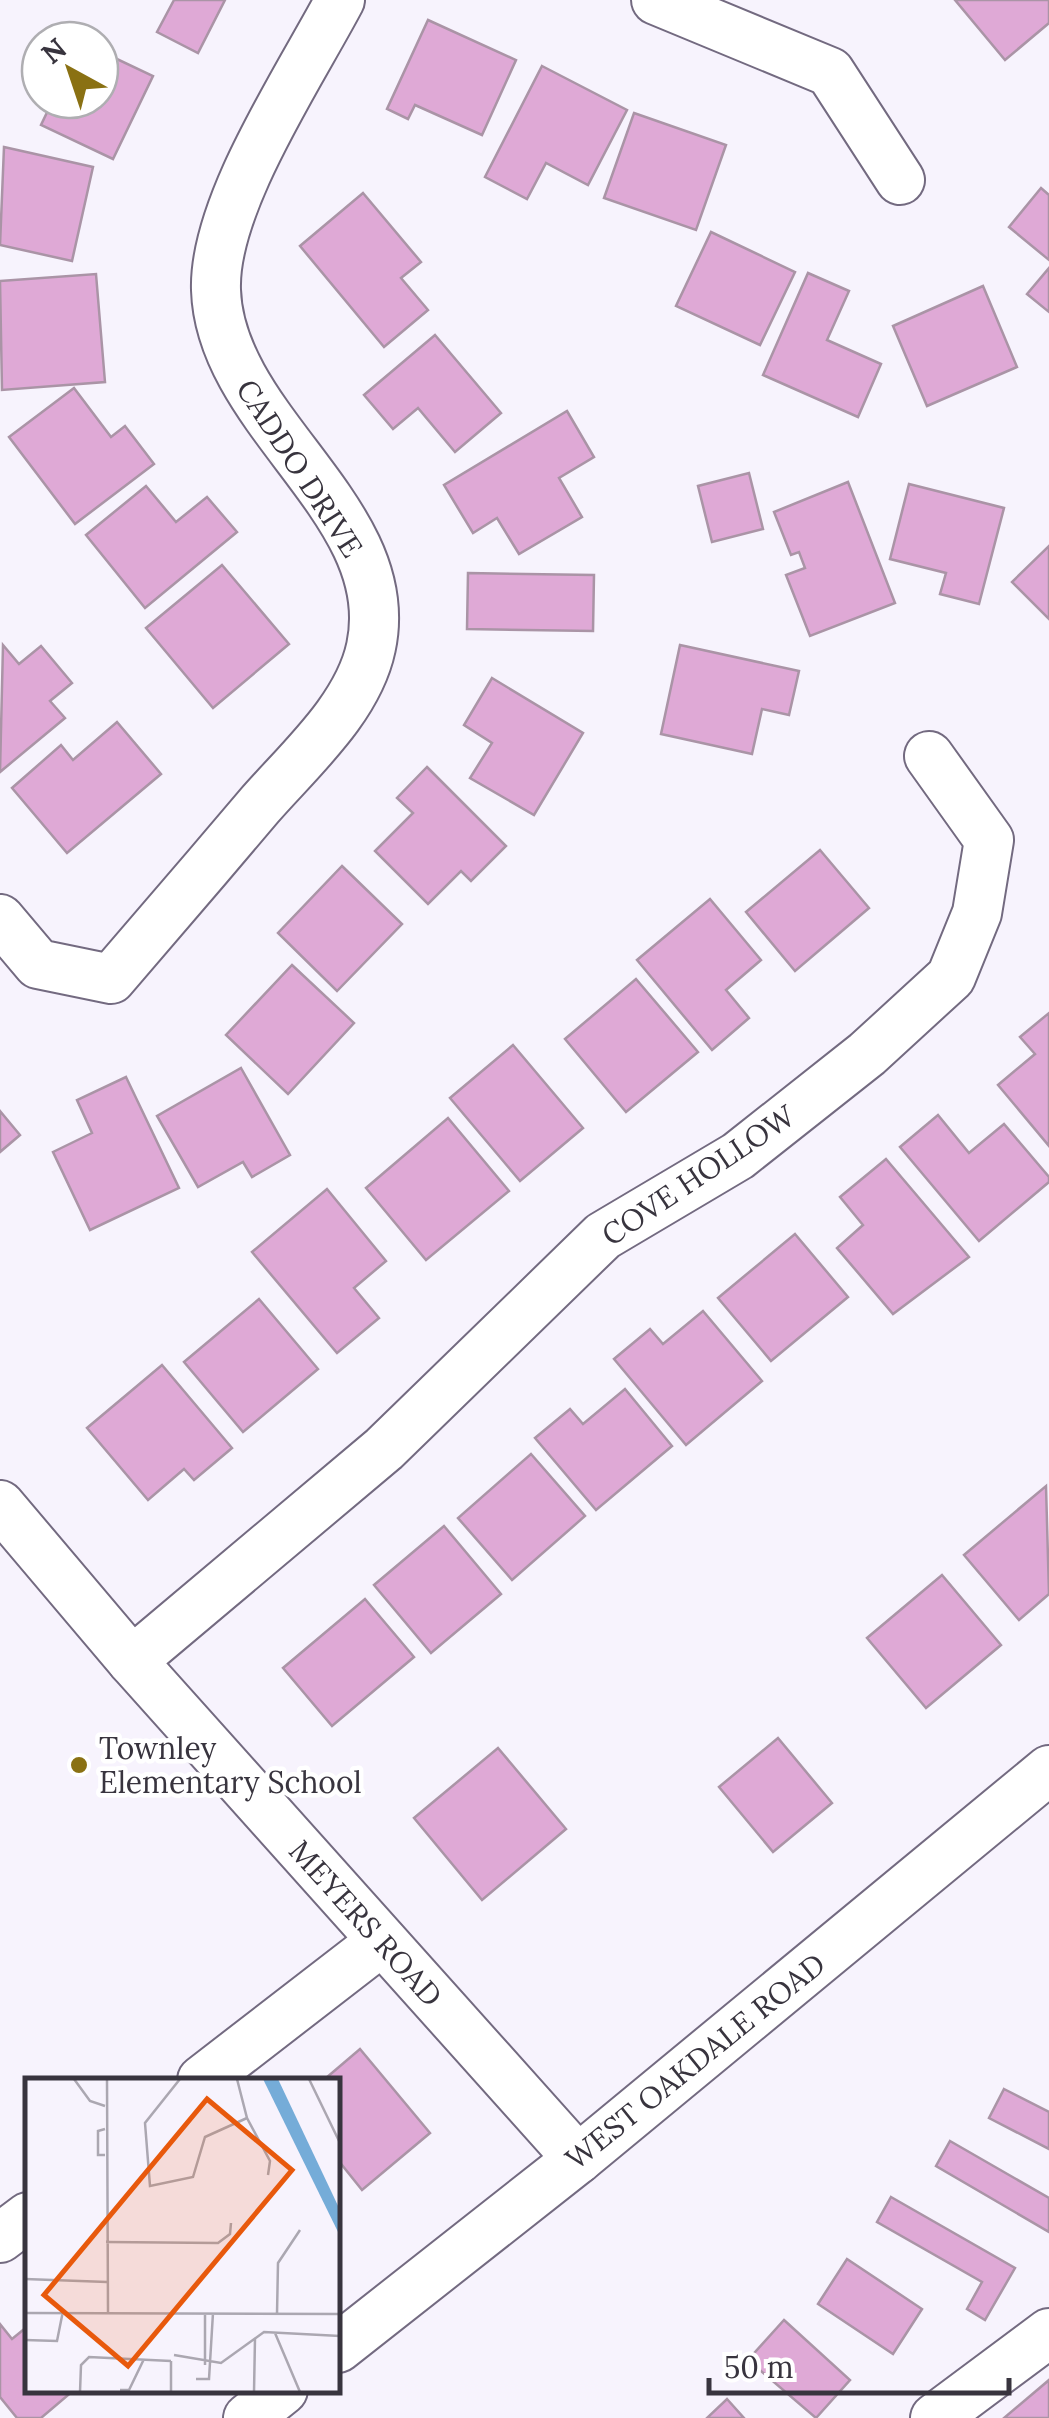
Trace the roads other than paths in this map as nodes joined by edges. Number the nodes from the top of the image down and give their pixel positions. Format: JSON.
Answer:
{"nodes":[{"id":1,"x":340,"y":0,"type":"edge"},
{"id":2,"x":656,"y":0,"type":"edge"},
{"id":3,"x":900,"y":180,"type":"dead end"},
{"id":4,"x":929,"y":756,"type":"dead end"},
{"id":5,"x":0,"y":919,"type":"edge"},
{"id":6,"x":0,"y":1505,"type":"edge"},
{"id":7,"x":132,"y":1661,"type":"junction"},
{"id":8,"x":1049,"y":1770,"type":"edge"},
{"id":9,"x":382,"y":1941,"type":"junction"},
{"id":10,"x":205,"y":2078,"type":"edge"},
{"id":11,"x":578,"y":2159,"type":"junction"},
{"id":12,"x":25,"y":2218,"type":"edge"},
{"id":13,"x":0,"y":2238,"type":"edge"},
{"id":14,"x":1049,"y":2333,"type":"edge"},
{"id":15,"x":340,"y":2346,"type":"edge"},
{"id":16,"x":279,"y":2393,"type":"edge"},
{"id":17,"x":248,"y":2418,"type":"edge"},
{"id":18,"x":934,"y":2418,"type":"edge"}],
"edges":[{"from":1,"to":5,"type":"street","name":"CADDO DRIVE"},
{"from":2,"to":3,"type":"street"},
{"from":4,"to":7,"type":"street","name":"COVE HOLLOW"},
{"from":6,"to":7,"type":"street","name":"MEYERS ROAD"},
{"from":7,"to":9,"type":"street","name":"MEYERS ROAD"},
{"from":8,"to":11,"type":"street","name":"WEST OAKDALE ROAD"},
{"from":9,"to":10,"type":"street"},
{"from":9,"to":11,"type":"street","name":"MEYERS ROAD"},
{"from":11,"to":15,"type":"street","name":"WEST OAKDALE ROAD"},
{"from":12,"to":13,"type":"street"},
{"from":14,"to":18,"type":"street"},
{"from":16,"to":17,"type":"street"}]}
